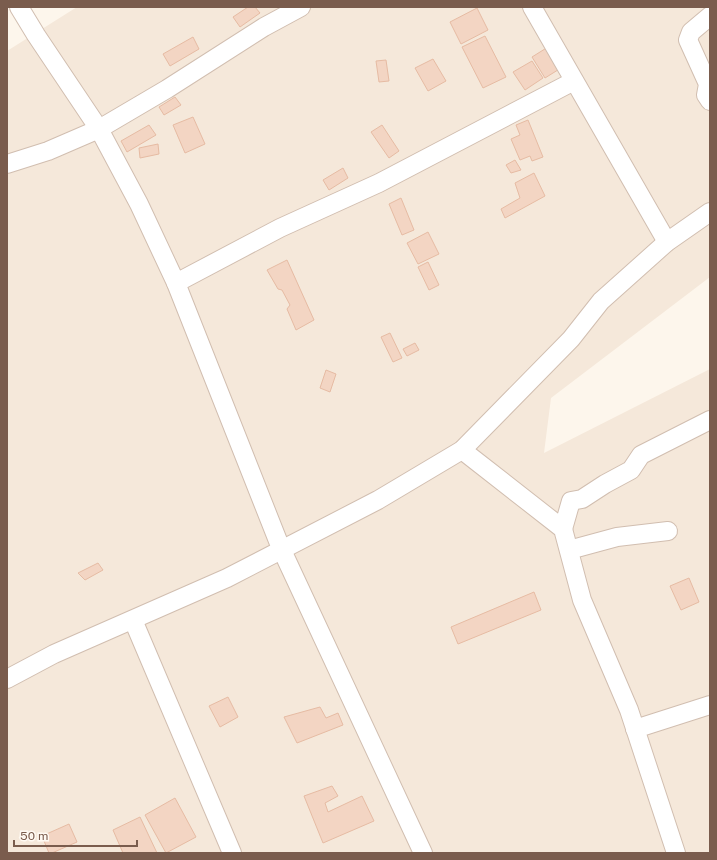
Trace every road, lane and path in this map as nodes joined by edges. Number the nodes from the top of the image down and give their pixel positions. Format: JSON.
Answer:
{"nodes":[{"id":1,"x":19,"y":7,"type":"edge"},
{"id":2,"x":301,"y":7,"type":"edge"},
{"id":3,"x":532,"y":7,"type":"edge"},
{"id":4,"x":710,"y":16,"type":"edge"},
{"id":5,"x":574,"y":81,"type":"junction"},
{"id":6,"x":710,"y":101,"type":"edge"},
{"id":7,"x":99,"y":129,"type":"junction"},
{"id":8,"x":7,"y":164,"type":"edge"},
{"id":9,"x":710,"y":212,"type":"edge"},
{"id":10,"x":667,"y":242,"type":"junction"},
{"id":11,"x":176,"y":283,"type":"junction"},
{"id":12,"x":710,"y":420,"type":"edge"},
{"id":13,"x":462,"y":450,"type":"junction"},
{"id":14,"x":563,"y":529,"type":"junction"},
{"id":15,"x":668,"y":531,"type":"dead end"},
{"id":16,"x":282,"y":549,"type":"junction"},
{"id":17,"x":569,"y":550,"type":"junction"},
{"id":18,"x":133,"y":620,"type":"junction"},
{"id":19,"x":7,"y":679,"type":"edge"},
{"id":20,"x":710,"y":705,"type":"edge"},
{"id":21,"x":635,"y":729,"type":"junction"},
{"id":22,"x":232,"y":853,"type":"edge"},
{"id":23,"x":423,"y":853,"type":"edge"},
{"id":24,"x":676,"y":853,"type":"edge"}],
"edges":[{"from":1,"to":7,"type":"street"},
{"from":2,"to":7,"type":"street"},
{"from":3,"to":5,"type":"street"},
{"from":4,"to":6,"type":"street"},
{"from":5,"to":10,"type":"street"},
{"from":5,"to":11,"type":"street"},
{"from":7,"to":8,"type":"street"},
{"from":7,"to":11,"type":"street"},
{"from":9,"to":10,"type":"street"},
{"from":10,"to":13,"type":"street"},
{"from":11,"to":16,"type":"street"},
{"from":12,"to":14,"type":"street"},
{"from":13,"to":14,"type":"street"},
{"from":13,"to":16,"type":"street"},
{"from":14,"to":17,"type":"street"},
{"from":15,"to":17,"type":"street"},
{"from":16,"to":18,"type":"street"},
{"from":16,"to":23,"type":"street"},
{"from":17,"to":21,"type":"street"},
{"from":18,"to":19,"type":"street"},
{"from":18,"to":22,"type":"street"},
{"from":20,"to":21,"type":"street"},
{"from":21,"to":24,"type":"street"}]}
